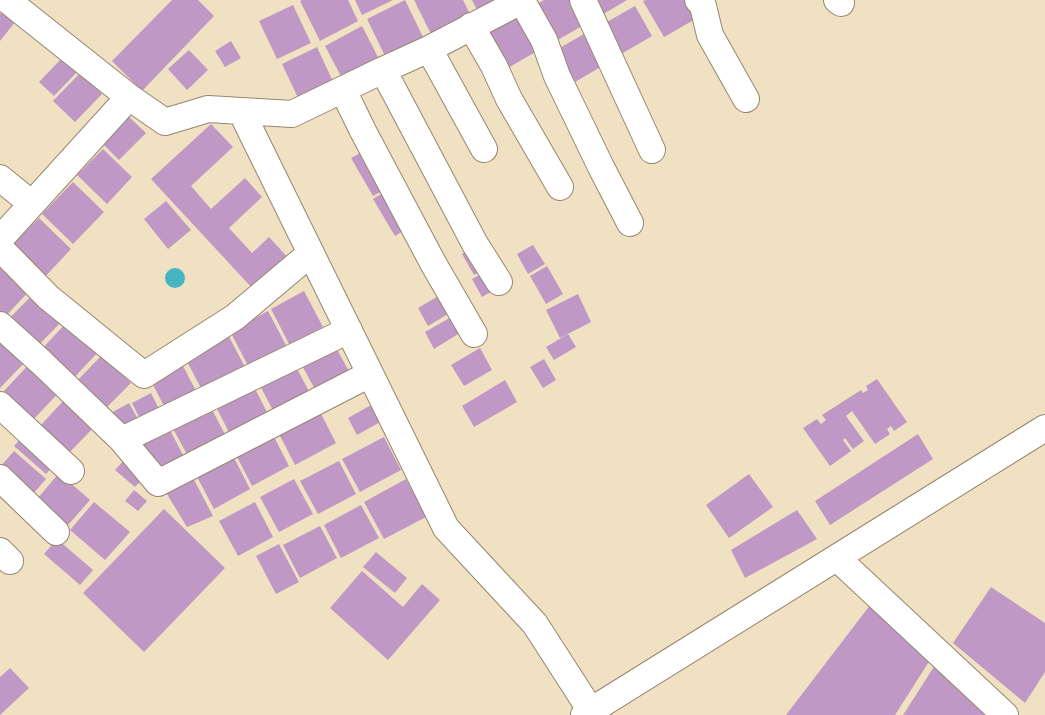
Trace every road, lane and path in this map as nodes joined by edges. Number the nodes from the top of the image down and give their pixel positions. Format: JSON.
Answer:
{"nodes":[{"id":1,"x":7,"y":0,"type":"edge"},
{"id":2,"x":522,"y":0,"type":"edge"},
{"id":3,"x":582,"y":0,"type":"edge"},
{"id":4,"x":698,"y":0,"type":"edge"},
{"id":5,"x":471,"y":26,"type":"junction"},
{"id":6,"x":429,"y":49,"type":"junction"},
{"id":7,"x":383,"y":70,"type":"junction"},
{"id":8,"x":342,"y":90,"type":"junction"},
{"id":9,"x":129,"y":97,"type":"junction"},
{"id":10,"x":746,"y":99,"type":"dead end"},
{"id":11,"x":241,"y":111,"type":"junction"},
{"id":12,"x":484,"y":149,"type":"dead end"},
{"id":13,"x":652,"y":150,"type":"dead end"},
{"id":14,"x":0,"y":178,"type":"edge"},
{"id":15,"x":560,"y":187,"type":"dead end"},
{"id":16,"x":32,"y":204,"type":"junction"},
{"id":17,"x":630,"y":223,"type":"dead end"},
{"id":18,"x":0,"y":239,"type":"edge"},
{"id":19,"x":0,"y":248,"type":"edge"},
{"id":20,"x":311,"y":253,"type":"junction"},
{"id":21,"x":499,"y":282,"type":"dead end"},
{"id":22,"x":0,"y":325,"type":"edge"},
{"id":23,"x":348,"y":330,"type":"junction"},
{"id":24,"x":474,"y":334,"type":"dead end"},
{"id":25,"x":370,"y":374,"type":"junction"},
{"id":26,"x":0,"y":405,"type":"edge"},
{"id":27,"x":1045,"y":428,"type":"edge"},
{"id":28,"x":122,"y":440,"type":"junction"},
{"id":29,"x":71,"y":471,"type":"dead end"},
{"id":30,"x":0,"y":478,"type":"edge"},
{"id":31,"x":56,"y":532,"type":"dead end"},
{"id":32,"x":837,"y":558,"type":"junction"},
{"id":33,"x":588,"y":713,"type":"edge"},
{"id":34,"x":1004,"y":715,"type":"edge"}],
"edges":[{"from":1,"to":9,"type":"street"},
{"from":2,"to":5,"type":"street"},
{"from":2,"to":17,"type":"street"},
{"from":3,"to":13,"type":"street"},
{"from":4,"to":10,"type":"street"},
{"from":5,"to":6,"type":"street"},
{"from":5,"to":15,"type":"street"},
{"from":6,"to":7,"type":"street"},
{"from":6,"to":12,"type":"street"},
{"from":7,"to":8,"type":"street"},
{"from":7,"to":21,"type":"street"},
{"from":8,"to":11,"type":"street"},
{"from":8,"to":24,"type":"street"},
{"from":9,"to":11,"type":"street"},
{"from":9,"to":16,"type":"street"},
{"from":11,"to":20,"type":"street"},
{"from":14,"to":16,"type":"street"},
{"from":16,"to":18,"type":"street"},
{"from":19,"to":20,"type":"street"},
{"from":20,"to":23,"type":"street"},
{"from":22,"to":28,"type":"street"},
{"from":23,"to":25,"type":"street"},
{"from":23,"to":28,"type":"street"},
{"from":25,"to":28,"type":"street"},
{"from":25,"to":33,"type":"street"},
{"from":26,"to":29,"type":"street"},
{"from":27,"to":32,"type":"street"},
{"from":30,"to":31,"type":"street"},
{"from":32,"to":33,"type":"street"},
{"from":32,"to":34,"type":"street"}]}
